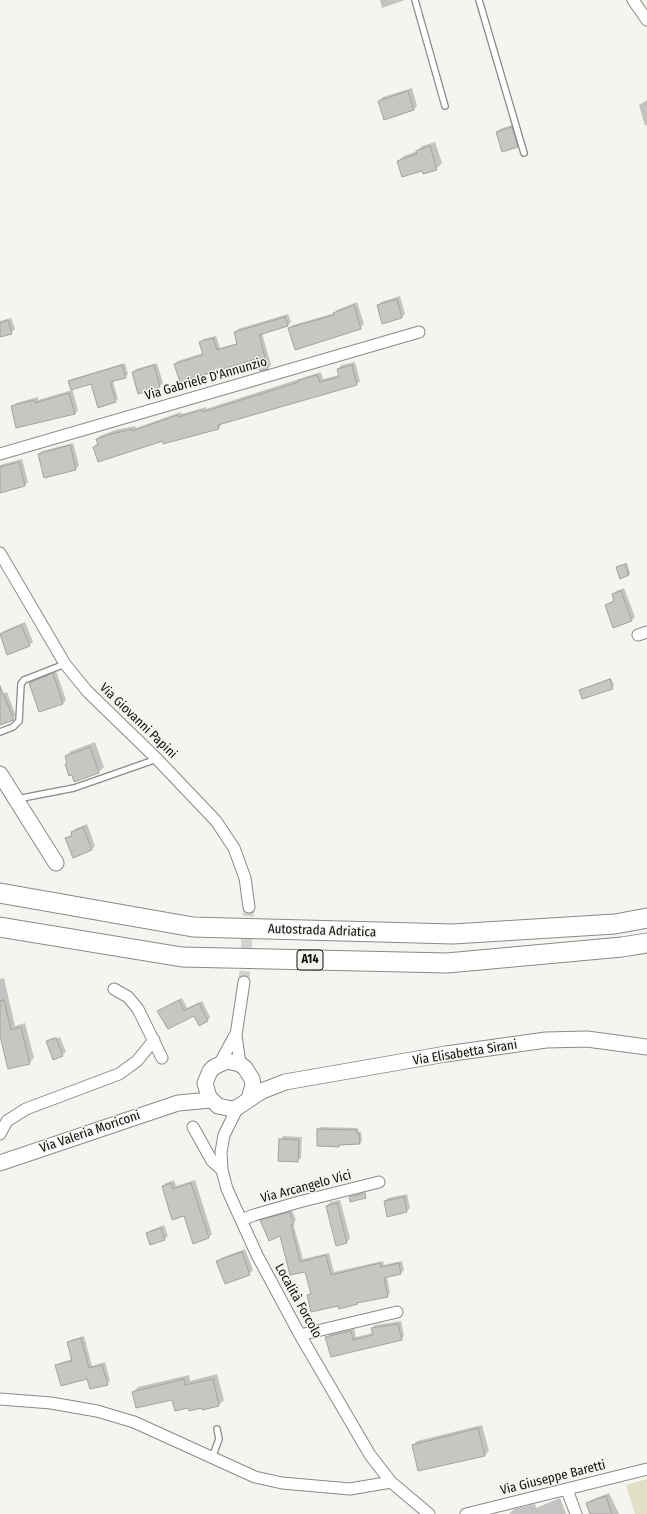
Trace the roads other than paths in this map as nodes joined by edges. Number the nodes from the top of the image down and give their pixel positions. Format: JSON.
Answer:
{"nodes":[{"id":1,"x":415,"y":0,"type":"edge"},
{"id":2,"x":479,"y":0,"type":"edge"},
{"id":3,"x":634,"y":0,"type":"edge"},
{"id":4,"x":647,"y":20,"type":"edge"},
{"id":5,"x":445,"y":106,"type":"dead end"},
{"id":6,"x":524,"y":153,"type":"dead end"},
{"id":7,"x":419,"y":332,"type":"dead end"},
{"id":8,"x":0,"y":454,"type":"edge"},
{"id":9,"x":0,"y":553,"type":"edge"},
{"id":10,"x":64,"y":664,"type":"junction"},
{"id":11,"x":0,"y":732,"type":"edge"},
{"id":12,"x":157,"y":759,"type":"junction"},
{"id":13,"x":0,"y":774,"type":"edge"},
{"id":14,"x":14,"y":800,"type":"junction"},
{"id":15,"x":56,"y":863,"type":"dead end"},
{"id":16,"x":0,"y":893,"type":"edge"},
{"id":17,"x":249,"y":908,"type":"tunnel mouth"},
{"id":18,"x":647,"y":918,"type":"edge"},
{"id":19,"x":0,"y":927,"type":"edge"},
{"id":20,"x":647,"y":943,"type":"edge"},
{"id":21,"x":244,"y":982,"type":"tunnel mouth"},
{"id":22,"x":114,"y":990,"type":"dead end"},
{"id":23,"x":236,"y":1035,"type":"junction"},
{"id":24,"x":154,"y":1040,"type":"junction"},
{"id":25,"x":647,"y":1047,"type":"edge"},
{"id":26,"x":162,"y":1058,"type":"dead end"},
{"id":27,"x":220,"y":1063,"type":"junction"},
{"id":28,"x":245,"y":1068,"type":"junction"},
{"id":29,"x":285,"y":1082,"type":"junction"},
{"id":30,"x":205,"y":1083,"type":"junction"},
{"id":31,"x":178,"y":1103,"type":"junction"},
{"id":32,"x":214,"y":1103,"type":"junction"},
{"id":33,"x":243,"y":1103,"type":"junction"},
{"id":34,"x":193,"y":1127,"type":"dead end"},
{"id":35,"x":0,"y":1134,"type":"edge"},
{"id":36,"x":224,"y":1136,"type":"junction"},
{"id":37,"x":1,"y":1160,"type":"edge"},
{"id":38,"x":222,"y":1170,"type":"junction"},
{"id":39,"x":379,"y":1182,"type":"dead end"},
{"id":40,"x":241,"y":1220,"type":"junction"},
{"id":41,"x":397,"y":1312,"type":"dead end"},
{"id":42,"x":300,"y":1335,"type":"junction"},
{"id":43,"x":0,"y":1399,"type":"edge"},
{"id":44,"x":217,"y":1429,"type":"dead end"},
{"id":45,"x":212,"y":1458,"type":"junction"},
{"id":46,"x":647,"y":1469,"type":"edge"},
{"id":47,"x":391,"y":1482,"type":"junction"},
{"id":48,"x":567,"y":1490,"type":"junction"},
{"id":49,"x":429,"y":1514,"type":"edge"},
{"id":50,"x":466,"y":1514,"type":"edge"},
{"id":51,"x":576,"y":1514,"type":"edge"}],
"edges":[{"from":1,"to":5,"type":"lane"},
{"from":2,"to":6,"type":"lane"},
{"from":3,"to":4,"type":"street"},
{"from":7,"to":8,"type":"street","name":"Via Gabriele D'Annunzio"},
{"from":9,"to":10,"type":"street","name":"Via Giovanni Papini"},
{"from":10,"to":11,"type":"lane"},
{"from":10,"to":12,"type":"street","name":"Via Giovanni Papini"},
{"from":12,"to":14,"type":"lane"},
{"from":12,"to":17,"type":"street","name":"Via Giovanni Papini"},
{"from":13,"to":14,"type":"main road"},
{"from":14,"to":15,"type":"main road"},
{"from":16,"to":18,"type":"highway","name":"Autostrada Adriatica","number":"A14"},
{"from":19,"to":20,"type":"highway","number":"A14"},
{"from":21,"to":23,"type":"street"},
{"from":22,"to":24,"type":"street"},
{"from":23,"to":27,"type":"street"},
{"from":23,"to":28,"type":"street"},
{"from":24,"to":26,"type":"street"},
{"from":24,"to":35,"type":"street"},
{"from":25,"to":29,"type":"main road","name":"Via Elisabetta Sirani"},
{"from":27,"to":28,"type":"main road"},
{"from":27,"to":30,"type":"main road"},
{"from":28,"to":29,"type":"main road","name":"Via Elisabetta Sirani"},
{"from":28,"to":33,"type":"main road"},
{"from":29,"to":33,"type":"main road","name":"Via Elisabetta Sirani"},
{"from":30,"to":31,"type":"main road","name":"Via Valeria Moriconi"},
{"from":30,"to":32,"type":"main road"},
{"from":31,"to":32,"type":"main road","name":"Via Valeria Moriconi"},
{"from":31,"to":37,"type":"main road","name":"Via Valeria Moriconi"},
{"from":32,"to":33,"type":"main road"},
{"from":32,"to":36,"type":"street"},
{"from":33,"to":36,"type":"street"},
{"from":34,"to":38,"type":"street","name":"Località Forcolo"},
{"from":36,"to":38,"type":"street"},
{"from":38,"to":40,"type":"street","name":"Località Forcolo"},
{"from":39,"to":40,"type":"street","name":"Via Arcangelo Vici"},
{"from":40,"to":42,"type":"street","name":"Località Forcolo"},
{"from":41,"to":42,"type":"street"},
{"from":42,"to":47,"type":"street","name":"Località Forcolo"},
{"from":43,"to":45,"type":"street"},
{"from":44,"to":45,"type":"lane"},
{"from":45,"to":47,"type":"street"},
{"from":46,"to":48,"type":"street","name":"Via Giuseppe Baretti"},
{"from":47,"to":49,"type":"street","name":"Località Forcolo"},
{"from":48,"to":50,"type":"street","name":"Via Giuseppe Baretti"},
{"from":48,"to":51,"type":"street"}]}
